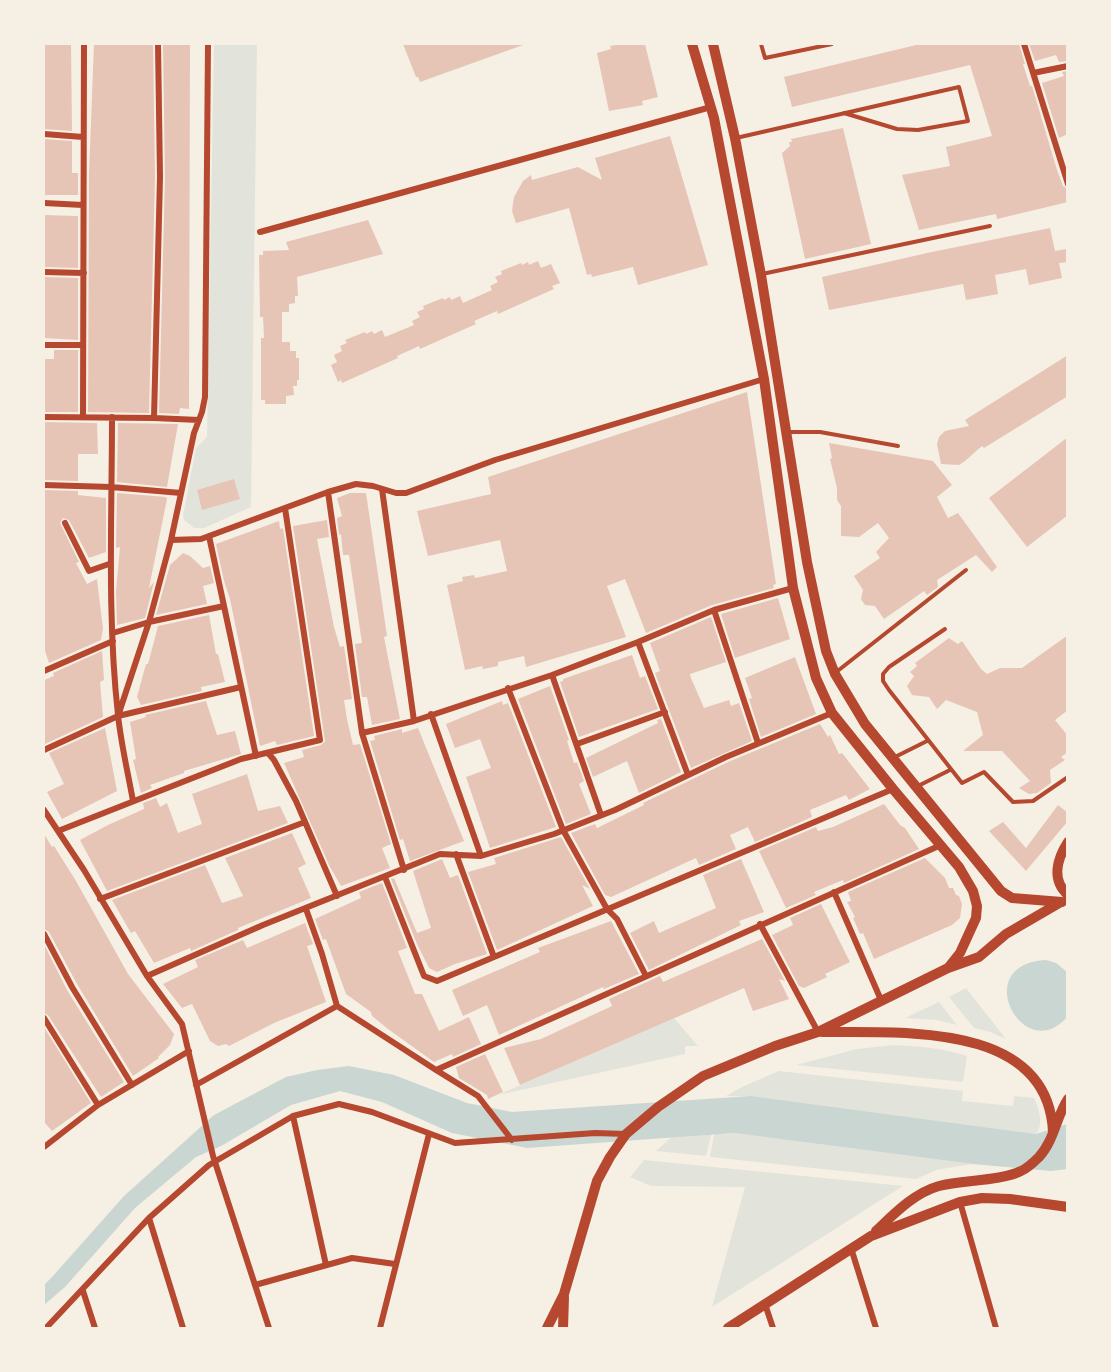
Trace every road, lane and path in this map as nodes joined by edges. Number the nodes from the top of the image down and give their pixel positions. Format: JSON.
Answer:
{"nodes":[{"id":1,"x":84,"y":44,"type":"edge"},
{"id":2,"x":158,"y":44,"type":"edge"},
{"id":3,"x":208,"y":44,"type":"edge"},
{"id":4,"x":692,"y":44,"type":"edge"},
{"id":5,"x":713,"y":44,"type":"edge"},
{"id":6,"x":761,"y":44,"type":"edge"},
{"id":7,"x":832,"y":44,"type":"edge"},
{"id":8,"x":1024,"y":44,"type":"edge"},
{"id":9,"x":1068,"y":66,"type":"edge"},
{"id":10,"x":1033,"y":73,"type":"junction"},
{"id":11,"x":711,"y":107,"type":"junction"},
{"id":12,"x":844,"y":113,"type":"junction"},
{"id":13,"x":44,"y":134,"type":"edge"},
{"id":14,"x":83,"y":137,"type":"junction"},
{"id":15,"x":735,"y":138,"type":"junction"},
{"id":16,"x":1068,"y":184,"type":"edge"},
{"id":17,"x":44,"y":203,"type":"edge"},
{"id":18,"x":83,"y":205,"type":"junction"},
{"id":19,"x":990,"y":226,"type":"dead end"},
{"id":20,"x":260,"y":232,"type":"dead end"},
{"id":21,"x":44,"y":272,"type":"edge"},
{"id":22,"x":84,"y":273,"type":"junction"},
{"id":23,"x":761,"y":275,"type":"junction"},
{"id":24,"x":44,"y":345,"type":"edge"},
{"id":25,"x":83,"y":345,"type":"junction"},
{"id":26,"x":764,"y":379,"type":"junction"},
{"id":27,"x":44,"y":417,"type":"edge"},
{"id":28,"x":83,"y":417,"type":"junction"},
{"id":29,"x":112,"y":417,"type":"junction"},
{"id":30,"x":154,"y":418,"type":"junction"},
{"id":31,"x":199,"y":420,"type":"junction"},
{"id":32,"x":787,"y":432,"type":"junction"},
{"id":33,"x":898,"y":446,"type":"dead end"},
{"id":34,"x":44,"y":485,"type":"edge"},
{"id":35,"x":111,"y":487,"type":"junction"},
{"id":36,"x":382,"y":489,"type":"junction"},
{"id":37,"x":328,"y":492,"type":"junction"},
{"id":38,"x":181,"y":493,"type":"junction"},
{"id":39,"x":285,"y":508,"type":"junction"},
{"id":40,"x":65,"y":523,"type":"dead end"},
{"id":41,"x":209,"y":536,"type":"junction"},
{"id":42,"x":171,"y":540,"type":"junction"},
{"id":43,"x":109,"y":564,"type":"junction"},
{"id":44,"x":966,"y":570,"type":"dead end"},
{"id":45,"x":793,"y":588,"type":"junction"},
{"id":46,"x":224,"y":606,"type":"junction"},
{"id":47,"x":714,"y":610,"type":"junction"},
{"id":48,"x":149,"y":622,"type":"junction"},
{"id":49,"x":945,"y":629,"type":"dead end"},
{"id":50,"x":113,"y":633,"type":"junction"},
{"id":51,"x":113,"y":641,"type":"junction"},
{"id":52,"x":638,"y":642,"type":"junction"},
{"id":53,"x":44,"y":668,"type":"edge"},
{"id":54,"x":835,"y":674,"type":"junction"},
{"id":55,"x":552,"y":675,"type":"junction"},
{"id":56,"x":241,"y":687,"type":"junction"},
{"id":57,"x":508,"y":688,"type":"junction"},
{"id":58,"x":665,"y":712,"type":"junction"},
{"id":59,"x":832,"y":713,"type":"junction"},
{"id":60,"x":431,"y":714,"type":"junction"},
{"id":61,"x":118,"y":716,"type":"junction"},
{"id":62,"x":414,"y":721,"type":"junction"},
{"id":63,"x":362,"y":733,"type":"junction"},
{"id":64,"x":927,"y":741,"type":"junction"},
{"id":65,"x":758,"y":743,"type":"junction"},
{"id":66,"x":577,"y":744,"type":"junction"},
{"id":67,"x":44,"y":750,"type":"edge"},
{"id":68,"x":268,"y":753,"type":"junction"},
{"id":69,"x":256,"y":756,"type":"junction"},
{"id":70,"x":891,"y":759,"type":"junction"},
{"id":71,"x":950,"y":770,"type":"junction"},
{"id":72,"x":688,"y":775,"type":"junction"},
{"id":73,"x":1068,"y":777,"type":"edge"},
{"id":74,"x":915,"y":788,"type":"junction"},
{"id":75,"x":892,"y":789,"type":"junction"},
{"id":76,"x":133,"y":801,"type":"junction"},
{"id":77,"x":44,"y":810,"type":"edge"},
{"id":78,"x":601,"y":815,"type":"junction"},
{"id":79,"x":305,"y":822,"type":"junction"},
{"id":80,"x":564,"y":830,"type":"junction"},
{"id":81,"x":58,"y":831,"type":"junction"},
{"id":82,"x":1068,"y":842,"type":"edge"},
{"id":83,"x":941,"y":845,"type":"junction"},
{"id":84,"x":456,"y":854,"type":"junction"},
{"id":85,"x":481,"y":856,"type":"junction"},
{"id":86,"x":404,"y":870,"type":"junction"},
{"id":87,"x":385,"y":878,"type":"junction"},
{"id":88,"x":834,"y":892,"type":"junction"},
{"id":89,"x":337,"y":896,"type":"junction"},
{"id":90,"x":100,"y":899,"type":"junction"},
{"id":91,"x":1066,"y":899,"type":"edge"},
{"id":92,"x":306,"y":909,"type":"junction"},
{"id":93,"x":607,"y":909,"type":"junction"},
{"id":94,"x":760,"y":924,"type":"junction"},
{"id":95,"x":44,"y":934,"type":"edge"},
{"id":96,"x":494,"y":957,"type":"junction"},
{"id":97,"x":948,"y":968,"type":"junction"},
{"id":98,"x":147,"y":976,"type":"junction"},
{"id":99,"x":646,"y":976,"type":"junction"},
{"id":100,"x":881,"y":1000,"type":"junction"},
{"id":101,"x":337,"y":1006,"type":"junction"},
{"id":102,"x":44,"y":1018,"type":"edge"},
{"id":103,"x":818,"y":1032,"type":"junction"},
{"id":104,"x":189,"y":1051,"type":"junction"},
{"id":105,"x":436,"y":1070,"type":"junction"},
{"id":106,"x":132,"y":1085,"type":"junction"},
{"id":107,"x":196,"y":1085,"type":"junction"},
{"id":108,"x":1068,"y":1099,"type":"edge"},
{"id":109,"x":98,"y":1105,"type":"junction"},
{"id":110,"x":293,"y":1116,"type":"junction"},
{"id":111,"x":1053,"y":1132,"type":"junction"},
{"id":112,"x":429,"y":1134,"type":"junction"},
{"id":113,"x":626,"y":1134,"type":"junction"},
{"id":114,"x":44,"y":1137,"type":"edge"},
{"id":115,"x":512,"y":1140,"type":"junction"},
{"id":116,"x":46,"y":1145,"type":"edge"},
{"id":117,"x":214,"y":1158,"type":"junction"},
{"id":118,"x":960,"y":1202,"type":"junction"},
{"id":119,"x":1068,"y":1208,"type":"edge"},
{"id":120,"x":149,"y":1218,"type":"junction"},
{"id":121,"x":871,"y":1236,"type":"junction"},
{"id":122,"x":852,"y":1248,"type":"junction"},
{"id":123,"x":395,"y":1264,"type":"junction"},
{"id":124,"x":326,"y":1265,"type":"junction"},
{"id":125,"x":255,"y":1285,"type":"junction"},
{"id":126,"x":83,"y":1291,"type":"junction"},
{"id":127,"x":564,"y":1294,"type":"junction"},
{"id":128,"x":765,"y":1304,"type":"junction"},
{"id":129,"x":46,"y":1329,"type":"edge"},
{"id":130,"x":95,"y":1329,"type":"edge"},
{"id":131,"x":183,"y":1329,"type":"edge"},
{"id":132,"x":269,"y":1329,"type":"edge"},
{"id":133,"x":380,"y":1329,"type":"edge"},
{"id":134,"x":547,"y":1329,"type":"edge"},
{"id":135,"x":562,"y":1329,"type":"edge"},
{"id":136,"x":728,"y":1329,"type":"edge"},
{"id":137,"x":773,"y":1329,"type":"edge"},
{"id":138,"x":876,"y":1329,"type":"edge"},
{"id":139,"x":996,"y":1329,"type":"edge"}],
"edges":[{"from":1,"to":14,"type":"street"},
{"from":2,"to":30,"type":"street"},
{"from":3,"to":31,"type":"street"},
{"from":4,"to":11,"type":"main road"},
{"from":5,"to":15,"type":"main road"},
{"from":6,"to":7,"type":"lane"},
{"from":8,"to":10,"type":"street"},
{"from":9,"to":10,"type":"street"},
{"from":10,"to":16,"type":"street"},
{"from":11,"to":20,"type":"street"},
{"from":11,"to":26,"type":"main road"},
{"from":12,"to":12,"type":"lane"},
{"from":12,"to":15,"type":"lane"},
{"from":13,"to":14,"type":"street"},
{"from":14,"to":18,"type":"street"},
{"from":15,"to":23,"type":"main road"},
{"from":17,"to":18,"type":"street"},
{"from":18,"to":22,"type":"street"},
{"from":19,"to":23,"type":"lane"},
{"from":21,"to":22,"type":"street"},
{"from":22,"to":25,"type":"street"},
{"from":23,"to":32,"type":"main road"},
{"from":24,"to":25,"type":"street"},
{"from":25,"to":28,"type":"street"},
{"from":26,"to":36,"type":"street"},
{"from":26,"to":45,"type":"main road"},
{"from":27,"to":28,"type":"street"},
{"from":28,"to":29,"type":"street"},
{"from":29,"to":30,"type":"street"},
{"from":29,"to":35,"type":"street"},
{"from":30,"to":31,"type":"street"},
{"from":31,"to":38,"type":"street"},
{"from":32,"to":33,"type":"lane"},
{"from":32,"to":54,"type":"main road"},
{"from":34,"to":35,"type":"street"},
{"from":35,"to":38,"type":"street"},
{"from":35,"to":43,"type":"street"},
{"from":36,"to":37,"type":"street"},
{"from":36,"to":62,"type":"street"},
{"from":37,"to":39,"type":"street"},
{"from":37,"to":63,"type":"street"},
{"from":38,"to":42,"type":"street"},
{"from":39,"to":41,"type":"street"},
{"from":39,"to":68,"type":"street"},
{"from":40,"to":43,"type":"street"},
{"from":41,"to":42,"type":"street"},
{"from":41,"to":46,"type":"street"},
{"from":42,"to":48,"type":"street"},
{"from":43,"to":50,"type":"street"},
{"from":44,"to":54,"type":"lane"},
{"from":45,"to":47,"type":"street"},
{"from":45,"to":59,"type":"main road"},
{"from":46,"to":48,"type":"street"},
{"from":46,"to":56,"type":"street"},
{"from":47,"to":52,"type":"street"},
{"from":47,"to":65,"type":"street"},
{"from":48,"to":50,"type":"street"},
{"from":48,"to":61,"type":"street"},
{"from":49,"to":64,"type":"lane"},
{"from":50,"to":51,"type":"street"},
{"from":51,"to":53,"type":"street"},
{"from":51,"to":61,"type":"street"},
{"from":52,"to":55,"type":"street"},
{"from":52,"to":58,"type":"street"},
{"from":54,"to":70,"type":"main road"},
{"from":55,"to":57,"type":"street"},
{"from":55,"to":66,"type":"street"},
{"from":56,"to":61,"type":"street"},
{"from":56,"to":69,"type":"street"},
{"from":57,"to":60,"type":"street"},
{"from":57,"to":80,"type":"street"},
{"from":58,"to":66,"type":"street"},
{"from":58,"to":72,"type":"street"},
{"from":59,"to":65,"type":"street"},
{"from":59,"to":75,"type":"main road"},
{"from":60,"to":62,"type":"street"},
{"from":60,"to":85,"type":"street"},
{"from":61,"to":67,"type":"street"},
{"from":61,"to":76,"type":"street"},
{"from":62,"to":63,"type":"street"},
{"from":63,"to":86,"type":"street"},
{"from":64,"to":70,"type":"lane"},
{"from":64,"to":71,"type":"lane"},
{"from":65,"to":72,"type":"street"},
{"from":66,"to":78,"type":"street"},
{"from":68,"to":69,"type":"street"},
{"from":68,"to":79,"type":"street"},
{"from":69,"to":76,"type":"street"},
{"from":70,"to":74,"type":"main road"},
{"from":71,"to":73,"type":"lane"},
{"from":71,"to":74,"type":"lane"},
{"from":72,"to":78,"type":"street"},
{"from":74,"to":91,"type":"main road"},
{"from":75,"to":83,"type":"main road"},
{"from":75,"to":93,"type":"street"},
{"from":76,"to":81,"type":"street"},
{"from":77,"to":81,"type":"street"},
{"from":78,"to":80,"type":"street"},
{"from":79,"to":89,"type":"street"},
{"from":79,"to":90,"type":"street"},
{"from":80,"to":85,"type":"street"},
{"from":80,"to":93,"type":"street"},
{"from":81,"to":90,"type":"street"},
{"from":82,"to":91,"type":"main road"},
{"from":83,"to":88,"type":"street"},
{"from":83,"to":97,"type":"main road"},
{"from":84,"to":85,"type":"street"},
{"from":84,"to":86,"type":"street"},
{"from":84,"to":96,"type":"street"},
{"from":86,"to":87,"type":"street"},
{"from":87,"to":89,"type":"street"},
{"from":87,"to":96,"type":"street"},
{"from":88,"to":94,"type":"street"},
{"from":88,"to":100,"type":"street"},
{"from":89,"to":92,"type":"street"},
{"from":90,"to":98,"type":"street"},
{"from":91,"to":97,"type":"main road"},
{"from":92,"to":98,"type":"street"},
{"from":92,"to":101,"type":"street"},
{"from":93,"to":96,"type":"street"},
{"from":93,"to":99,"type":"street"},
{"from":94,"to":99,"type":"street"},
{"from":94,"to":103,"type":"street"},
{"from":95,"to":106,"type":"street"},
{"from":97,"to":100,"type":"main road"},
{"from":98,"to":104,"type":"street"},
{"from":99,"to":105,"type":"street"},
{"from":100,"to":103,"type":"main road"},
{"from":101,"to":105,"type":"street"},
{"from":101,"to":107,"type":"street"},
{"from":102,"to":109,"type":"street"},
{"from":103,"to":111,"type":"main road"},
{"from":103,"to":113,"type":"main road"},
{"from":104,"to":106,"type":"street"},
{"from":104,"to":107,"type":"street"},
{"from":105,"to":115,"type":"street"},
{"from":106,"to":109,"type":"street"},
{"from":107,"to":117,"type":"street"},
{"from":108,"to":111,"type":"main road"},
{"from":109,"to":116,"type":"street"},
{"from":110,"to":112,"type":"street"},
{"from":110,"to":117,"type":"street"},
{"from":110,"to":124,"type":"street"},
{"from":111,"to":121,"type":"main road"},
{"from":112,"to":115,"type":"street"},
{"from":112,"to":123,"type":"street"},
{"from":113,"to":115,"type":"street"},
{"from":113,"to":127,"type":"main road"},
{"from":114,"to":116,"type":"street"},
{"from":117,"to":120,"type":"street"},
{"from":117,"to":125,"type":"street"},
{"from":118,"to":119,"type":"main road"},
{"from":118,"to":121,"type":"main road"},
{"from":118,"to":139,"type":"street"},
{"from":120,"to":126,"type":"street"},
{"from":120,"to":131,"type":"street"},
{"from":121,"to":122,"type":"main road"},
{"from":122,"to":128,"type":"main road"},
{"from":122,"to":138,"type":"street"},
{"from":123,"to":124,"type":"street"},
{"from":123,"to":133,"type":"street"},
{"from":124,"to":125,"type":"street"},
{"from":125,"to":132,"type":"street"},
{"from":126,"to":129,"type":"street"},
{"from":126,"to":130,"type":"street"},
{"from":127,"to":134,"type":"main road"},
{"from":127,"to":135,"type":"main road"},
{"from":128,"to":136,"type":"main road"},
{"from":128,"to":137,"type":"street"}]}
